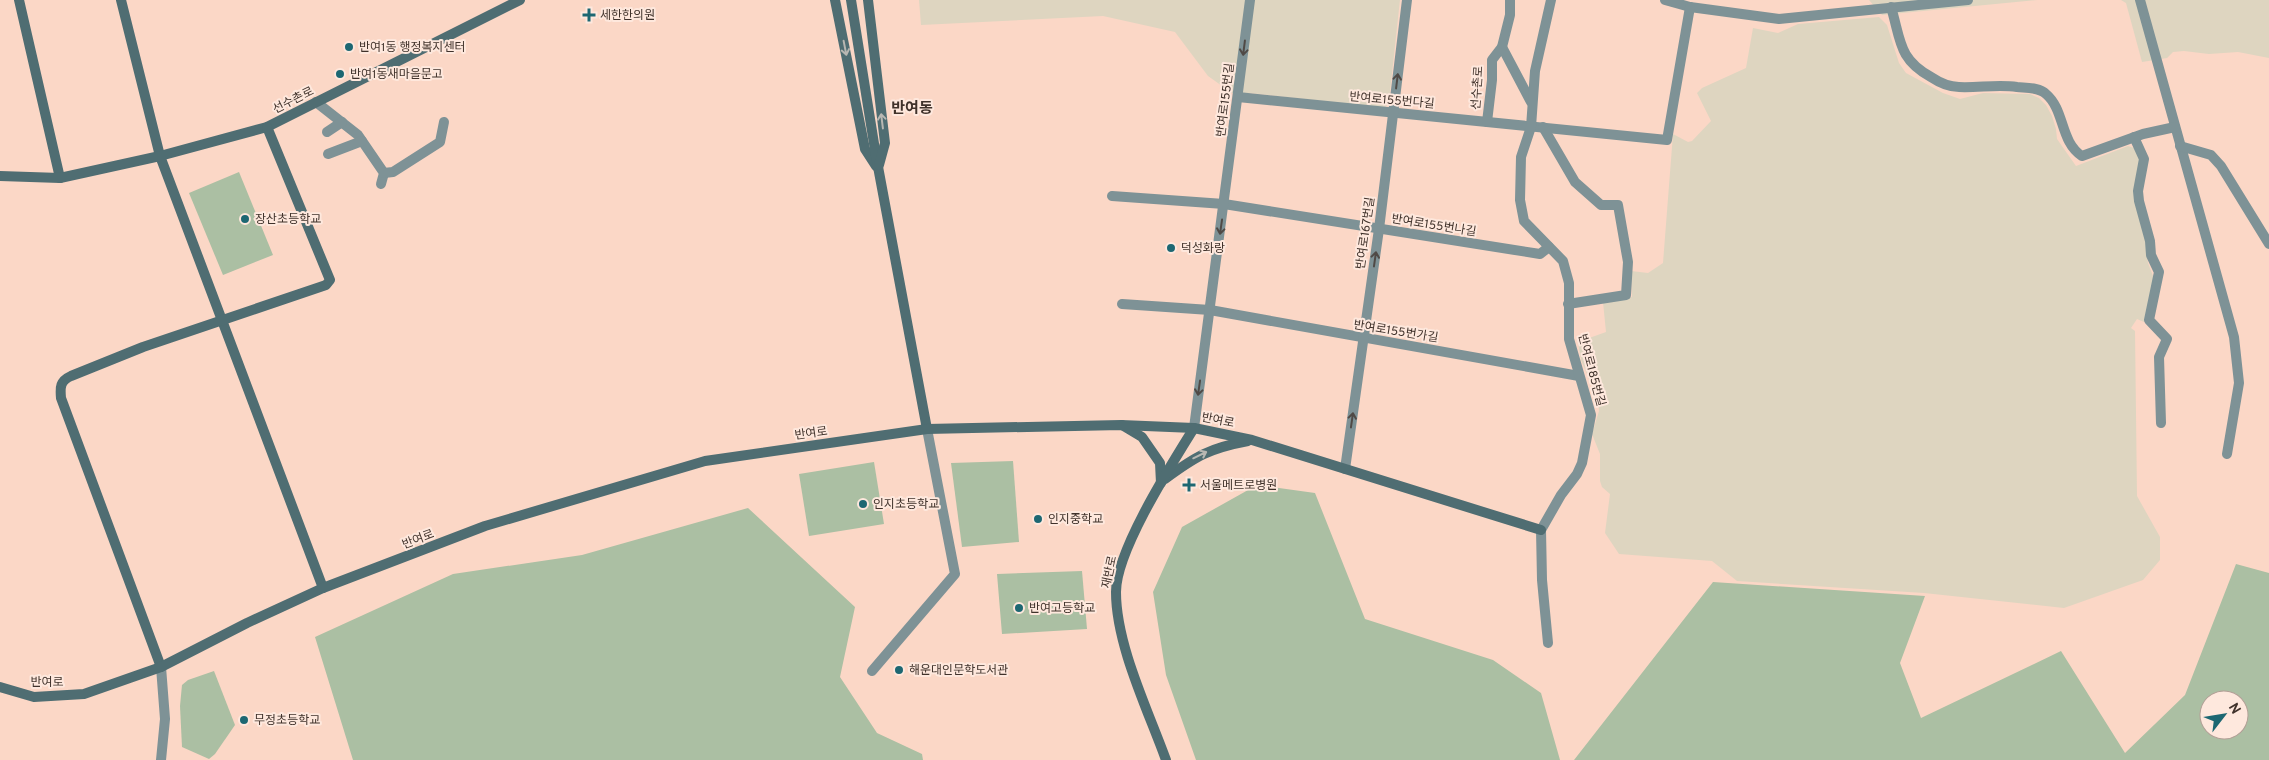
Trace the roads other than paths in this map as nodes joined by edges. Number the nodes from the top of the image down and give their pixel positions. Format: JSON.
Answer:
{"nodes":[{"id":1,"x":19,"y":0,"type":"edge"},
{"id":2,"x":120,"y":0,"type":"edge"},
{"id":3,"x":520,"y":0,"type":"edge"},
{"id":4,"x":835,"y":0,"type":"edge"},
{"id":5,"x":851,"y":0,"type":"edge"},
{"id":6,"x":868,"y":0,"type":"edge"},
{"id":7,"x":1250,"y":0,"type":"edge"},
{"id":8,"x":1407,"y":0,"type":"edge"},
{"id":9,"x":1510,"y":0,"type":"edge"},
{"id":10,"x":1551,"y":0,"type":"edge"},
{"id":11,"x":1665,"y":0,"type":"edge"},
{"id":12,"x":1968,"y":0,"type":"edge"},
{"id":13,"x":2140,"y":0,"type":"edge"},
{"id":14,"x":1875,"y":4,"type":"edge"},
{"id":15,"x":1690,"y":7,"type":"junction"},
{"id":16,"x":1891,"y":7,"type":"junction"},
{"id":17,"x":1502,"y":47,"type":"junction"},
{"id":18,"x":1238,"y":97,"type":"junction"},
{"id":19,"x":316,"y":102,"type":"junction"},
{"id":20,"x":1532,"y":102,"type":"junction"},
{"id":21,"x":1393,"y":113,"type":"junction"},
{"id":22,"x":342,"y":122,"type":"junction"},
{"id":23,"x":444,"y":122,"type":"dead end"},
{"id":24,"x":1487,"y":122,"type":"junction"},
{"id":25,"x":267,"y":127,"type":"junction"},
{"id":26,"x":1531,"y":127,"type":"junction"},
{"id":27,"x":2175,"y":127,"type":"junction"},
{"id":28,"x":1543,"y":128,"type":"junction"},
{"id":29,"x":327,"y":132,"type":"dead end"},
{"id":30,"x":2134,"y":137,"type":"junction"},
{"id":31,"x":362,"y":141,"type":"junction"},
{"id":32,"x":2180,"y":146,"type":"junction"},
{"id":33,"x":328,"y":154,"type":"dead end"},
{"id":34,"x":160,"y":156,"type":"junction"},
{"id":35,"x":878,"y":168,"type":"junction"},
{"id":36,"x":384,"y":173,"type":"junction"},
{"id":37,"x":0,"y":176,"type":"edge"},
{"id":38,"x":60,"y":178,"type":"junction"},
{"id":39,"x":381,"y":184,"type":"dead end"},
{"id":40,"x":1112,"y":196,"type":"dead end"},
{"id":41,"x":1224,"y":204,"type":"junction"},
{"id":42,"x":1379,"y":229,"type":"junction"},
{"id":43,"x":2269,"y":244,"type":"edge"},
{"id":44,"x":1548,"y":247,"type":"junction"},
{"id":45,"x":1122,"y":304,"type":"dead end"},
{"id":46,"x":1568,"y":304,"type":"junction"},
{"id":47,"x":1210,"y":310,"type":"junction"},
{"id":48,"x":220,"y":321,"type":"junction"},
{"id":49,"x":1363,"y":339,"type":"junction"},
{"id":50,"x":1579,"y":376,"type":"junction"},
{"id":51,"x":2161,"y":423,"type":"dead end"},
{"id":52,"x":1121,"y":425,"type":"junction"},
{"id":53,"x":1194,"y":428,"type":"junction"},
{"id":54,"x":927,"y":429,"type":"junction"},
{"id":55,"x":1252,"y":440,"type":"junction"},
{"id":56,"x":2227,"y":454,"type":"dead end"},
{"id":57,"x":1346,"y":468,"type":"junction"},
{"id":58,"x":1161,"y":483,"type":"junction"},
{"id":59,"x":1541,"y":530,"type":"junction"},
{"id":60,"x":323,"y":588,"type":"junction"},
{"id":61,"x":1548,"y":643,"type":"dead end"},
{"id":62,"x":160,"y":667,"type":"junction"},
{"id":63,"x":872,"y":671,"type":"dead end"},
{"id":64,"x":0,"y":688,"type":"edge"},
{"id":65,"x":161,"y":760,"type":"edge"},
{"id":66,"x":1166,"y":760,"type":"edge"}],
"edges":[{"from":1,"to":38,"type":"main road"},
{"from":2,"to":34,"type":"main road"},
{"from":3,"to":19,"type":"main road","name":"선수촌로"},
{"from":4,"to":35,"type":"main road","one_way":true},
{"from":5,"to":35,"type":"main road"},
{"from":35,"to":6,"type":"main road","one_way":true},
{"from":7,"to":18,"type":"street","name":"반여로155번길","one_way":true},
{"from":21,"to":8,"type":"street","name":"반여로167번길","one_way":true},
{"from":9,"to":17,"type":"street","name":"선수촌로"},
{"from":10,"to":20,"type":"street","name":"반여로185번길"},
{"from":11,"to":15,"type":"street"},
{"from":12,"to":16,"type":"street"},
{"from":13,"to":27,"type":"street"},
{"from":14,"to":15,"type":"street"},
{"from":14,"to":16,"type":"street"},
{"from":15,"to":28,"type":"street","name":"반여로155번다길"},
{"from":16,"to":30,"type":"street"},
{"from":17,"to":20,"type":"street"},
{"from":17,"to":24,"type":"street","name":"선수촌로"},
{"from":18,"to":21,"type":"street","name":"반여로155번다길"},
{"from":18,"to":41,"type":"street","name":"반여로155번길"},
{"from":19,"to":22,"type":"street"},
{"from":19,"to":25,"type":"main road","name":"선수촌로"},
{"from":20,"to":26,"type":"street","name":"반여로185번길"},
{"from":21,"to":24,"type":"street","name":"반여로155번다길"},
{"from":21,"to":42,"type":"street","name":"반여로167번길"},
{"from":22,"to":29,"type":"street"},
{"from":22,"to":31,"type":"street"},
{"from":23,"to":36,"type":"street"},
{"from":24,"to":26,"type":"street","name":"반여로155번다길"},
{"from":25,"to":34,"type":"main road","name":"선수촌로"},
{"from":25,"to":48,"type":"main road"},
{"from":26,"to":28,"type":"street","name":"반여로155번다길"},
{"from":26,"to":44,"type":"street","name":"반여로185번길"},
{"from":27,"to":30,"type":"street"},
{"from":27,"to":32,"type":"street"},
{"from":28,"to":46,"type":"street"},
{"from":30,"to":51,"type":"street"},
{"from":31,"to":33,"type":"street"},
{"from":31,"to":36,"type":"street"},
{"from":32,"to":43,"type":"street"},
{"from":32,"to":56,"type":"street"},
{"from":34,"to":38,"type":"main road","name":"선수촌로"},
{"from":34,"to":48,"type":"main road"},
{"from":35,"to":54,"type":"main road"},
{"from":36,"to":39,"type":"street"},
{"from":37,"to":38,"type":"main road","name":"선수촌로"},
{"from":40,"to":41,"type":"street"},
{"from":41,"to":42,"type":"street","name":"반여로155번나길"},
{"from":41,"to":47,"type":"street","name":"반여로155번길","one_way":true},
{"from":42,"to":44,"type":"street","name":"반여로155번나길"},
{"from":49,"to":42,"type":"street","name":"반여로167번길","one_way":true},
{"from":44,"to":46,"type":"street","name":"반여로185번길"},
{"from":45,"to":47,"type":"street"},
{"from":46,"to":50,"type":"street","name":"반여로185번길"},
{"from":47,"to":49,"type":"street","name":"반여로155번가길"},
{"from":47,"to":53,"type":"street","name":"반여로155번길","one_way":true},
{"from":48,"to":60,"type":"main road"},
{"from":48,"to":62,"type":"main road"},
{"from":49,"to":50,"type":"street","name":"반여로155번가길"},
{"from":57,"to":49,"type":"street","name":"반여로167번길","one_way":true},
{"from":50,"to":59,"type":"street","name":"반여로185번길"},
{"from":52,"to":53,"type":"main road","name":"반여로"},
{"from":52,"to":54,"type":"main road","name":"반여로"},
{"from":52,"to":58,"type":"main road"},
{"from":53,"to":55,"type":"main road","name":"반여로"},
{"from":53,"to":58,"type":"main road","name":"재반로"},
{"from":54,"to":60,"type":"main road","name":"반여로"},
{"from":54,"to":63,"type":"street"},
{"from":55,"to":57,"type":"main road","name":"반여로"},
{"from":58,"to":55,"type":"main road","one_way":true},
{"from":57,"to":59,"type":"main road","name":"반여로"},
{"from":58,"to":66,"type":"main road","name":"재반로"},
{"from":59,"to":61,"type":"street"},
{"from":60,"to":62,"type":"main road","name":"반여로"},
{"from":62,"to":64,"type":"main road","name":"반여로"},
{"from":62,"to":65,"type":"street"}]}
